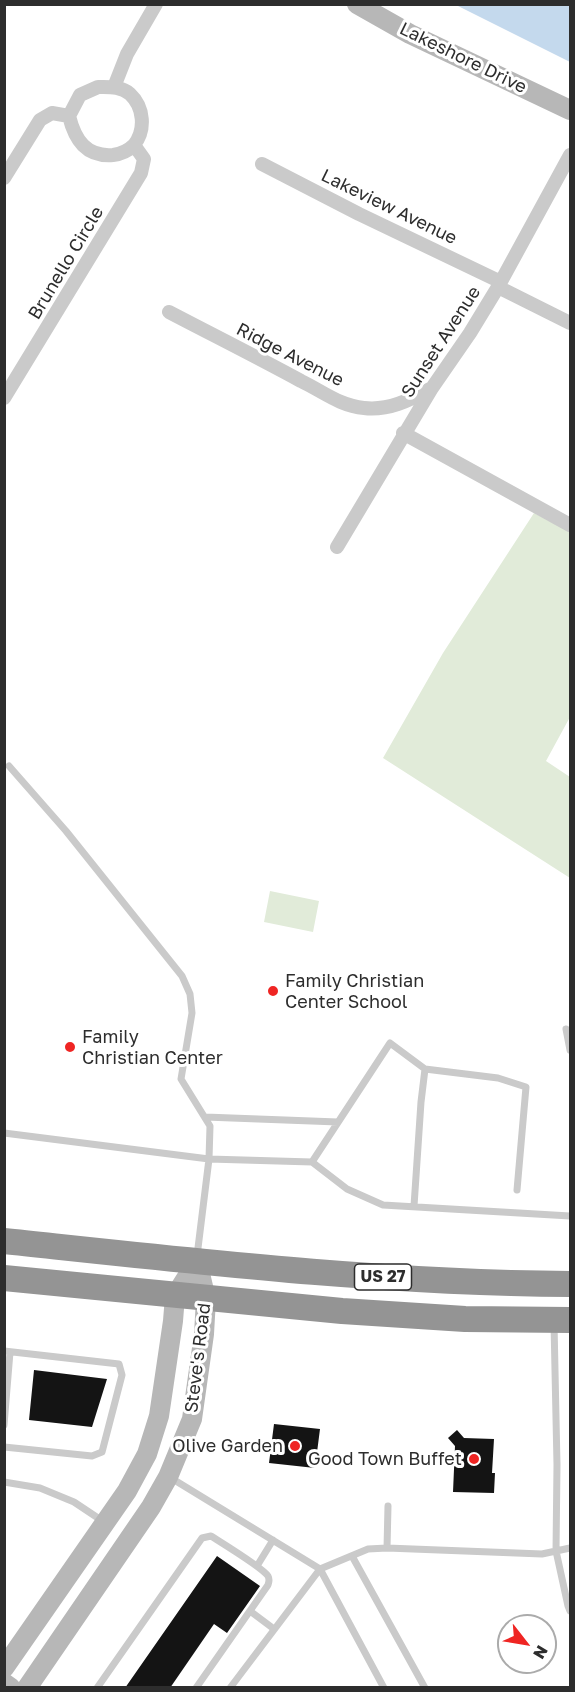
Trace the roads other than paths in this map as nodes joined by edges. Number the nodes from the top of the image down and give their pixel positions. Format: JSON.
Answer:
{"nodes":[{"id":1,"x":156,"y":4,"type":"edge"},
{"id":2,"x":357,"y":4,"type":"edge"},
{"id":3,"x":114,"y":87,"type":"junction"},
{"id":4,"x":570,"y":110,"type":"edge"},
{"id":5,"x":69,"y":116,"type":"junction"},
{"id":6,"x":134,"y":145,"type":"junction"},
{"id":7,"x":570,"y":155,"type":"edge"},
{"id":8,"x":262,"y":164,"type":"dead end"},
{"id":9,"x":4,"y":178,"type":"edge"},
{"id":10,"x":499,"y":285,"type":"junction"},
{"id":11,"x":169,"y":312,"type":"dead end"},
{"id":12,"x":570,"y":323,"type":"edge"},
{"id":13,"x":432,"y":388,"type":"junction"},
{"id":14,"x":4,"y":398,"type":"edge"},
{"id":15,"x":403,"y":433,"type":"junction"},
{"id":16,"x":570,"y":525,"type":"edge"},
{"id":17,"x":337,"y":547,"type":"dead end"},
{"id":18,"x":9,"y":766,"type":"dead end"},
{"id":19,"x":566,"y":1029,"type":"dead end"},
{"id":20,"x":570,"y":1050,"type":"edge"},
{"id":21,"x":425,"y":1069,"type":"junction"},
{"id":22,"x":205,"y":1117,"type":"junction"},
{"id":23,"x":338,"y":1122,"type":"junction"},
{"id":24,"x":4,"y":1133,"type":"edge"},
{"id":25,"x":209,"y":1159,"type":"junction"},
{"id":26,"x":312,"y":1162,"type":"junction"},
{"id":27,"x":517,"y":1190,"type":"dead end"},
{"id":28,"x":414,"y":1206,"type":"junction"},
{"id":29,"x":570,"y":1216,"type":"edge"},
{"id":30,"x":4,"y":1241,"type":"edge"},
{"id":31,"x":197,"y":1261,"type":"junction"},
{"id":32,"x":4,"y":1278,"type":"edge"},
{"id":33,"x":570,"y":1284,"type":"edge"},
{"id":34,"x":175,"y":1296,"type":"junction"},
{"id":35,"x":206,"y":1299,"type":"junction"},
{"id":36,"x":562,"y":1321,"type":"edge"},
{"id":37,"x":7,"y":1352,"type":"edge"},
{"id":38,"x":4,"y":1425,"type":"edge"},
{"id":39,"x":4,"y":1447,"type":"edge"},
{"id":40,"x":168,"y":1477,"type":"junction"},
{"id":41,"x":4,"y":1482,"type":"edge"},
{"id":42,"x":388,"y":1506,"type":"dead end"},
{"id":43,"x":105,"y":1523,"type":"junction"},
{"id":44,"x":273,"y":1540,"type":"junction"},
{"id":45,"x":387,"y":1548,"type":"junction"},
{"id":46,"x":570,"y":1548,"type":"edge"},
{"id":47,"x":556,"y":1551,"type":"junction"},
{"id":48,"x":352,"y":1556,"type":"junction"},
{"id":49,"x":257,"y":1566,"type":"junction"},
{"id":50,"x":320,"y":1569,"type":"junction"},
{"id":51,"x":250,"y":1611,"type":"junction"},
{"id":52,"x":570,"y":1611,"type":"edge"},
{"id":53,"x":274,"y":1629,"type":"junction"},
{"id":54,"x":4,"y":1668,"type":"edge"},
{"id":55,"x":4,"y":1683,"type":"edge"},
{"id":56,"x":11,"y":1688,"type":"edge"},
{"id":57,"x":27,"y":1688,"type":"edge"},
{"id":58,"x":97,"y":1688,"type":"edge"},
{"id":59,"x":196,"y":1688,"type":"edge"},
{"id":60,"x":230,"y":1688,"type":"edge"},
{"id":61,"x":384,"y":1688,"type":"edge"},
{"id":62,"x":425,"y":1688,"type":"edge"}],
"edges":[{"from":1,"to":3,"type":"street"},
{"from":2,"to":4,"type":"street","name":"Lakeshore Drive"},
{"from":3,"to":5,"type":"street"},
{"from":3,"to":6,"type":"street","name":"Brunello Circle"},
{"from":5,"to":6,"type":"street"},
{"from":5,"to":9,"type":"street"},
{"from":6,"to":14,"type":"street","name":"Brunello Circle"},
{"from":7,"to":10,"type":"street","name":"Sunset Avenue"},
{"from":8,"to":10,"type":"street","name":"Lakeview Avenue"},
{"from":10,"to":12,"type":"street","name":"Lakeview Avenue"},
{"from":10,"to":13,"type":"street","name":"Sunset Avenue"},
{"from":11,"to":13,"type":"street","name":"Ridge Avenue"},
{"from":13,"to":15,"type":"street","name":"Sunset Avenue"},
{"from":15,"to":16,"type":"street"},
{"from":15,"to":17,"type":"street","name":"Sunset Avenue"},
{"from":18,"to":22,"type":"lane"},
{"from":19,"to":20,"type":"lane"},
{"from":21,"to":23,"type":"lane"},
{"from":21,"to":27,"type":"lane"},
{"from":21,"to":28,"type":"lane"},
{"from":22,"to":23,"type":"lane"},
{"from":22,"to":25,"type":"lane"},
{"from":23,"to":26,"type":"lane"},
{"from":24,"to":25,"type":"lane"},
{"from":25,"to":26,"type":"lane"},
{"from":25,"to":31,"type":"lane"},
{"from":26,"to":28,"type":"lane"},
{"from":28,"to":29,"type":"lane"},
{"from":30,"to":31,"type":"highway","number":"US 27"},
{"from":31,"to":33,"type":"highway","number":"US 27"},
{"from":31,"to":34,"type":"street","name":"Steve's Road"},
{"from":31,"to":35,"type":"street","name":"Steve's Road"},
{"from":32,"to":34,"type":"highway","number":"US 27"},
{"from":34,"to":35,"type":"highway","number":"US 27"},
{"from":34,"to":43,"type":"street","name":"Steve's Road"},
{"from":35,"to":36,"type":"highway","number":"US 27"},
{"from":35,"to":40,"type":"street","name":"Steve's Road"},
{"from":36,"to":47,"type":"lane"},
{"from":37,"to":38,"type":"lane"},
{"from":37,"to":39,"type":"lane"},
{"from":40,"to":44,"type":"lane"},
{"from":40,"to":57,"type":"street","name":"Steve's Road"},
{"from":41,"to":43,"type":"lane"},
{"from":42,"to":45,"type":"lane"},
{"from":43,"to":54,"type":"street","name":"Steve's Road"},
{"from":44,"to":49,"type":"lane"},
{"from":44,"to":50,"type":"lane"},
{"from":45,"to":47,"type":"lane"},
{"from":45,"to":48,"type":"lane"},
{"from":46,"to":47,"type":"lane"},
{"from":47,"to":52,"type":"lane"},
{"from":48,"to":50,"type":"lane"},
{"from":48,"to":62,"type":"lane"},
{"from":49,"to":51,"type":"lane"},
{"from":49,"to":58,"type":"lane"},
{"from":50,"to":53,"type":"lane"},
{"from":50,"to":61,"type":"lane"},
{"from":51,"to":53,"type":"lane"},
{"from":51,"to":59,"type":"lane"},
{"from":53,"to":60,"type":"lane"},
{"from":55,"to":56,"type":"street"}]}
